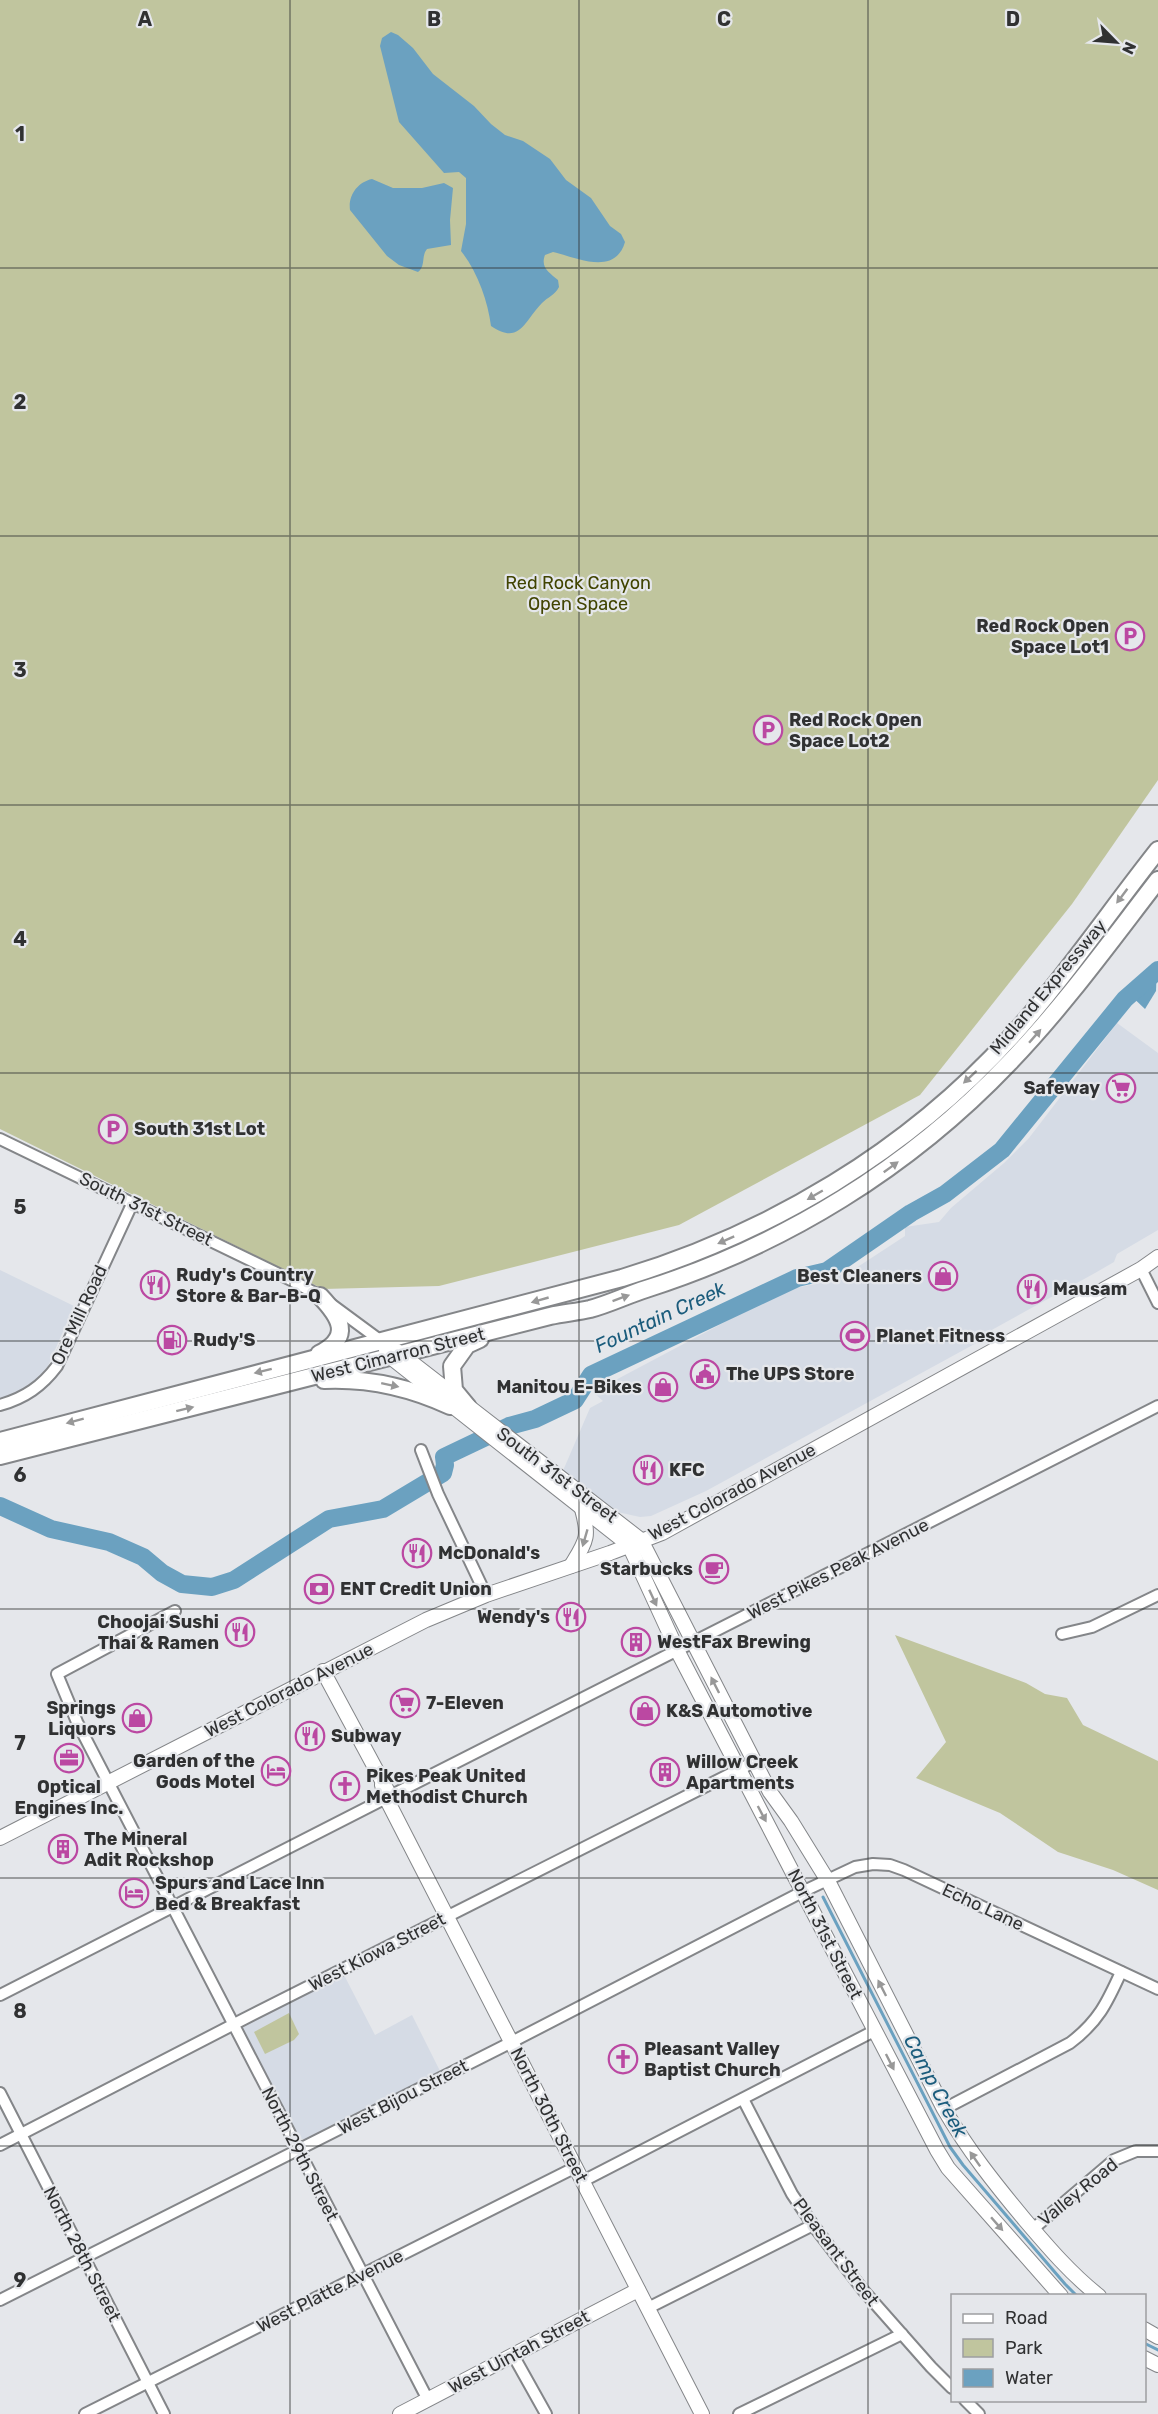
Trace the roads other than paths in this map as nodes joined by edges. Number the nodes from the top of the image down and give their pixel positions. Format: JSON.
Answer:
{"nodes":[{"id":1,"x":1158,"y":850,"type":"edge"},
{"id":2,"x":1158,"y":880,"type":"edge"},
{"id":3,"x":0,"y":1139,"type":"edge"},
{"id":4,"x":133,"y":1202,"type":"junction"},
{"id":5,"x":778,"y":1214,"type":"joint"},
{"id":6,"x":787,"y":1230,"type":"joint"},
{"id":7,"x":1158,"y":1257,"type":"edge"},
{"id":8,"x":1141,"y":1269,"type":"junction"},
{"id":9,"x":320,"y":1296,"type":"junction"},
{"id":10,"x":1158,"y":1302,"type":"edge"},
{"id":11,"x":550,"y":1316,"type":"junction"},
{"id":12,"x":381,"y":1341,"type":"junction"},
{"id":13,"x":395,"y":1355,"type":"junction"},
{"id":14,"x":306,"y":1360,"type":"junction"},
{"id":15,"x":290,"y":1382,"type":"junction"},
{"id":16,"x":0,"y":1405,"type":"edge"},
{"id":17,"x":450,"y":1406,"type":"junction"},
{"id":18,"x":1158,"y":1406,"type":"edge"},
{"id":19,"x":468,"y":1407,"type":"junction"},
{"id":20,"x":479,"y":1421,"type":"junction"},
{"id":21,"x":0,"y":1441,"type":"edge"},
{"id":22,"x":511,"y":1446,"type":"junction"},
{"id":23,"x":421,"y":1450,"type":"dead end"},
{"id":24,"x":0,"y":1456,"type":"edge"},
{"id":25,"x":582,"y":1509,"type":"junction"},
{"id":26,"x":635,"y":1543,"type":"junction"},
{"id":27,"x":571,"y":1566,"type":"junction"},
{"id":28,"x":486,"y":1595,"type":"junction"},
{"id":29,"x":1158,"y":1595,"type":"edge"},
{"id":30,"x":175,"y":1611,"type":"dead end"},
{"id":31,"x":1062,"y":1634,"type":"dead end"},
{"id":32,"x":693,"y":1643,"type":"junction"},
{"id":33,"x":678,"y":1650,"type":"junction"},
{"id":34,"x":323,"y":1671,"type":"junction"},
{"id":35,"x":754,"y":1762,"type":"junction"},
{"id":36,"x":740,"y":1769,"type":"junction"},
{"id":37,"x":109,"y":1783,"type":"junction"},
{"id":38,"x":386,"y":1793,"type":"junction"},
{"id":39,"x":0,"y":1838,"type":"edge"},
{"id":40,"x":828,"y":1881,"type":"junction"},
{"id":41,"x":804,"y":1891,"type":"junction"},
{"id":42,"x":174,"y":1907,"type":"junction"},
{"id":43,"x":448,"y":1917,"type":"junction"},
{"id":44,"x":1121,"y":1972,"type":"junction"},
{"id":45,"x":1158,"y":1989,"type":"edge"},
{"id":46,"x":0,"y":1995,"type":"edge"},
{"id":47,"x":234,"y":2024,"type":"junction"},
{"id":48,"x":874,"y":2031,"type":"junction"},
{"id":49,"x":512,"y":2042,"type":"junction"},
{"id":50,"x":0,"y":2093,"type":"edge"},
{"id":51,"x":742,"y":2099,"type":"junction"},
{"id":52,"x":944,"y":2109,"type":"junction"},
{"id":53,"x":21,"y":2134,"type":"junction"},
{"id":54,"x":0,"y":2145,"type":"edge"},
{"id":55,"x":297,"y":2150,"type":"junction"},
{"id":56,"x":1158,"y":2151,"type":"edge"},
{"id":57,"x":576,"y":2167,"type":"junction"},
{"id":58,"x":582,"y":2181,"type":"junction"},
{"id":59,"x":813,"y":2225,"type":"junction"},
{"id":60,"x":1033,"y":2229,"type":"junction"},
{"id":61,"x":84,"y":2258,"type":"junction"},
{"id":62,"x":362,"y":2275,"type":"junction"},
{"id":63,"x":638,"y":2290,"type":"junction"},
{"id":64,"x":1060,"y":2294,"type":"edge"},
{"id":65,"x":1098,"y":2294,"type":"edge"},
{"id":66,"x":0,"y":2300,"type":"edge"},
{"id":67,"x":648,"y":2308,"type":"junction"},
{"id":68,"x":902,"y":2334,"type":"junction"},
{"id":69,"x":513,"y":2355,"type":"junction"},
{"id":70,"x":147,"y":2383,"type":"junction"},
{"id":71,"x":951,"y":2387,"type":"edge"},
{"id":72,"x":428,"y":2400,"type":"junction"},
{"id":73,"x":967,"y":2402,"type":"edge"},
{"id":74,"x":85,"y":2414,"type":"edge"},
{"id":75,"x":164,"y":2414,"type":"edge"},
{"id":76,"x":400,"y":2414,"type":"edge"},
{"id":77,"x":546,"y":2414,"type":"edge"},
{"id":78,"x":702,"y":2414,"type":"edge"},
{"id":79,"x":739,"y":2414,"type":"edge"},
{"id":80,"x":979,"y":2414,"type":"edge"}],
"edges":[{"from":1,"to":5,"type":"highway","name":"Midland Expressway","one_way":true},
{"from":6,"to":2,"type":"highway","name":"Midland Expressway","one_way":true},
{"from":3,"to":4,"type":"street","name":"South 31st Street"},
{"from":4,"to":9,"type":"street","name":"South 31st Street"},
{"from":4,"to":16,"type":"street","name":"Ore Mill Road"},
{"from":5,"to":12,"type":"highway","name":"West Cimarron Street","one_way":true},
{"from":11,"to":6,"type":"highway","name":"West Cimarron Street","one_way":true},
{"from":7,"to":8,"type":"main road","name":"West Colorado Avenue"},
{"from":8,"to":10,"type":"street"},
{"from":8,"to":26,"type":"main road","name":"West Colorado Avenue"},
{"from":9,"to":12,"type":"street","name":"South 31st Street"},
{"from":9,"to":14,"type":"highway"},
{"from":11,"to":13,"type":"highway","name":"West Cimarron Street"},
{"from":11,"to":19,"type":"highway"},
{"from":12,"to":13,"type":"main road","name":"South 31st Street"},
{"from":12,"to":14,"type":"highway","name":"West Cimarron Street"},
{"from":13,"to":15,"type":"highway","name":"West Cimarron Street"},
{"from":13,"to":17,"type":"main road","name":"South 31st Street"},
{"from":13,"to":19,"type":"main road","name":"South 31st Street"},
{"from":14,"to":21,"type":"highway","name":"West Cimarron Street","one_way":true},
{"from":15,"to":17,"type":"highway","one_way":true},
{"from":24,"to":15,"type":"highway","name":"West Cimarron Street","one_way":true},
{"from":17,"to":20,"type":"main road","name":"South 31st Street"},
{"from":18,"to":32,"type":"street","name":"West Pikes Peak Avenue"},
{"from":19,"to":20,"type":"main road","name":"South 31st Street"},
{"from":20,"to":22,"type":"main road","name":"South 31st Street"},
{"from":22,"to":25,"type":"main road","name":"South 31st Street"},
{"from":22,"to":26,"type":"main road","name":"South 31st Street"},
{"from":23,"to":28,"type":"street"},
{"from":25,"to":26,"type":"main road","name":"South 31st Street"},
{"from":25,"to":27,"type":"main road","one_way":true},
{"from":26,"to":27,"type":"main road","name":"West Colorado Avenue"},
{"from":26,"to":32,"type":"main road","name":"South 31st Street"},
{"from":26,"to":33,"type":"main road","name":"North 31st Street","one_way":true},
{"from":27,"to":28,"type":"main road","name":"West Colorado Avenue"},
{"from":28,"to":34,"type":"main road","name":"West Colorado Avenue"},
{"from":29,"to":31,"type":"street"},
{"from":30,"to":37,"type":"street","name":"North 29th Street"},
{"from":32,"to":33,"type":"street","name":"West Pikes Peak Avenue"},
{"from":35,"to":32,"type":"main road","name":"North 31st Street","one_way":true},
{"from":33,"to":36,"type":"main road","name":"North 31st Street"},
{"from":33,"to":38,"type":"street","name":"West Pikes Peak Avenue"},
{"from":34,"to":37,"type":"main road","name":"West Colorado Avenue"},
{"from":34,"to":38,"type":"main road","name":"North 30th Street"},
{"from":35,"to":36,"type":"street","name":"West Kiowa Street"},
{"from":35,"to":40,"type":"main road","name":"North 31st Street"},
{"from":36,"to":41,"type":"main road","name":"North 31st Street","one_way":true},
{"from":36,"to":43,"type":"street","name":"West Kiowa Street"},
{"from":37,"to":39,"type":"main road","name":"West Colorado Avenue"},
{"from":37,"to":42,"type":"street","name":"North 29th Street"},
{"from":38,"to":42,"type":"street","name":"West Pikes Peak Avenue"},
{"from":38,"to":43,"type":"main road","name":"North 30th Street"},
{"from":40,"to":41,"type":"street","name":"Echo Lane"},
{"from":40,"to":44,"type":"street","name":"Echo Lane"},
{"from":52,"to":40,"type":"main road","name":"North 31st Street","one_way":true},
{"from":41,"to":48,"type":"main road","name":"North 31st Street"},
{"from":41,"to":49,"type":"street","name":"West Bijou Street"},
{"from":42,"to":46,"type":"street","name":"West Pikes Peak Avenue"},
{"from":42,"to":47,"type":"street","name":"North 29th Street"},
{"from":43,"to":47,"type":"street","name":"West Kiowa Street"},
{"from":43,"to":49,"type":"main road","name":"North 30th Street"},
{"from":44,"to":45,"type":"street","name":"Echo Lane"},
{"from":44,"to":52,"type":"street"},
{"from":47,"to":53,"type":"street","name":"West Kiowa Street"},
{"from":47,"to":55,"type":"street","name":"North 29th Street"},
{"from":48,"to":51,"type":"street"},
{"from":48,"to":64,"type":"main road","name":"North 31st Street","one_way":true},
{"from":49,"to":55,"type":"street","name":"West Bijou Street"},
{"from":49,"to":57,"type":"main road","name":"North 30th Street"},
{"from":50,"to":53,"type":"street","name":"North 28th Street"},
{"from":51,"to":58,"type":"street"},
{"from":51,"to":59,"type":"street","name":"Pleasant Street"},
{"from":60,"to":52,"type":"main road","name":"North 31st Street","one_way":true},
{"from":53,"to":54,"type":"street","name":"West Kiowa Street"},
{"from":53,"to":61,"type":"street","name":"North 28th Street"},
{"from":55,"to":61,"type":"street","name":"West Bijou Street"},
{"from":55,"to":62,"type":"street","name":"North 29th Street"},
{"from":56,"to":60,"type":"street","name":"Valley Road"},
{"from":57,"to":58,"type":"main road","name":"North 30th Street"},
{"from":57,"to":62,"type":"street","name":"West Platte Avenue"},
{"from":58,"to":63,"type":"main road","name":"North 30th Street"},
{"from":59,"to":67,"type":"street"},
{"from":59,"to":68,"type":"street","name":"Pleasant Street"},
{"from":60,"to":65,"type":"main road","name":"North 31st Street"},
{"from":61,"to":66,"type":"street","name":"West Bijou Street"},
{"from":61,"to":70,"type":"street","name":"North 28th Street"},
{"from":62,"to":70,"type":"street","name":"West Platte Avenue"},
{"from":62,"to":72,"type":"street","name":"North 29th Street"},
{"from":63,"to":67,"type":"main road","name":"North 30th Street"},
{"from":63,"to":69,"type":"main road","name":"West Uintah Street"},
{"from":67,"to":78,"type":"main road","name":"North 30th Street"},
{"from":68,"to":71,"type":"street","name":"Pleasant Street"},
{"from":68,"to":79,"type":"street"},
{"from":69,"to":72,"type":"main road","name":"West Uintah Street"},
{"from":69,"to":77,"type":"street"},
{"from":70,"to":74,"type":"street","name":"West Platte Avenue"},
{"from":70,"to":75,"type":"street","name":"North 28th Street"},
{"from":72,"to":76,"type":"main road","name":"West Uintah Street"},
{"from":73,"to":80,"type":"street"}]}
